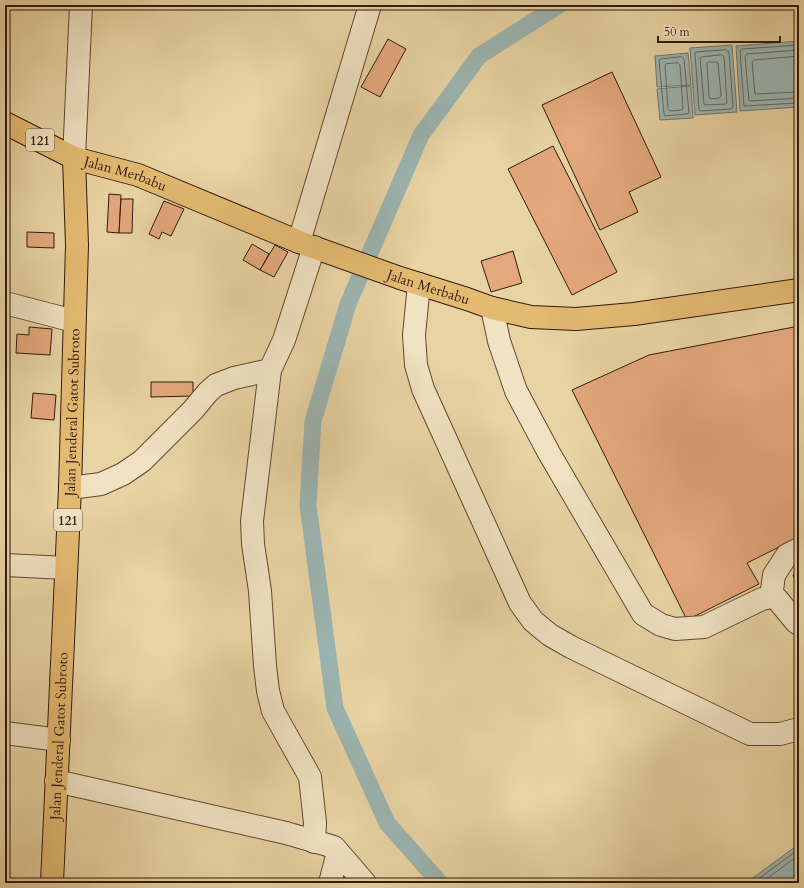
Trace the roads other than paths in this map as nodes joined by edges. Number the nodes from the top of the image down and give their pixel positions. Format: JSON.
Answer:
{"nodes":[{"id":1,"x":81,"y":5,"type":"edge"},
{"id":2,"x":370,"y":5,"type":"edge"},
{"id":3,"x":5,"y":123,"type":"edge"},
{"id":4,"x":74,"y":158,"type":"junction"},
{"id":5,"x":312,"y":246,"type":"junction"},
{"id":6,"x":419,"y":284,"type":"junction"},
{"id":7,"x":799,"y":290,"type":"edge"},
{"id":8,"x":5,"y":303,"type":"edge"},
{"id":9,"x":492,"y":308,"type":"junction"},
{"id":10,"x":74,"y":321,"type":"junction"},
{"id":11,"x":270,"y":370,"type":"junction"},
{"id":12,"x":70,"y":488,"type":"junction"},
{"id":13,"x":799,"y":548,"type":"edge"},
{"id":14,"x":5,"y":565,"type":"edge"},
{"id":15,"x":66,"y":568,"type":"junction"},
{"id":16,"x":771,"y":597,"type":"junction"},
{"id":17,"x":799,"y":624,"type":"edge"},
{"id":18,"x":799,"y":729,"type":"edge"},
{"id":19,"x":5,"y":733,"type":"edge"},
{"id":20,"x":58,"y":740,"type":"junction"},
{"id":21,"x":56,"y":781,"type":"junction"},
{"id":22,"x":314,"y":842,"type":"junction"},
{"id":23,"x":338,"y":852,"type":"junction"},
{"id":24,"x":52,"y":883,"type":"edge"},
{"id":25,"x":330,"y":883,"type":"edge"},
{"id":26,"x":366,"y":883,"type":"edge"}],
"edges":[{"from":1,"to":4,"type":"street"},
{"from":2,"to":5,"type":"street"},
{"from":3,"to":4,"type":"main road","number":"121"},
{"from":4,"to":5,"type":"main road","name":"Jalan Merbabu"},
{"from":4,"to":10,"type":"main road","name":"Jalan Jenderal Gatot Subroto","number":"121"},
{"from":5,"to":6,"type":"main road","name":"Jalan Merbabu"},
{"from":5,"to":11,"type":"street"},
{"from":6,"to":9,"type":"main road","name":"Jalan Merbabu"},
{"from":6,"to":18,"type":"street"},
{"from":7,"to":9,"type":"main road","name":"Jalan Merbabu"},
{"from":8,"to":10,"type":"street"},
{"from":9,"to":16,"type":"street"},
{"from":10,"to":12,"type":"main road","name":"Jalan Jenderal Gatot Subroto","number":"121"},
{"from":11,"to":12,"type":"street"},
{"from":11,"to":22,"type":"street"},
{"from":12,"to":15,"type":"main road","name":"Jalan Jenderal Gatot Subroto","number":"121"},
{"from":13,"to":16,"type":"street"},
{"from":14,"to":15,"type":"street"},
{"from":15,"to":20,"type":"main road","name":"Jalan Jenderal Gatot Subroto","number":"121"},
{"from":16,"to":17,"type":"street"},
{"from":19,"to":20,"type":"street"},
{"from":20,"to":21,"type":"main road","name":"Jalan Jenderal Gatot Subroto","number":"121"},
{"from":21,"to":22,"type":"street"},
{"from":21,"to":24,"type":"main road","name":"Jalan Jenderal Gatot Subroto","number":"121"},
{"from":22,"to":23,"type":"street"},
{"from":23,"to":25,"type":"street"},
{"from":23,"to":26,"type":"street"}]}
